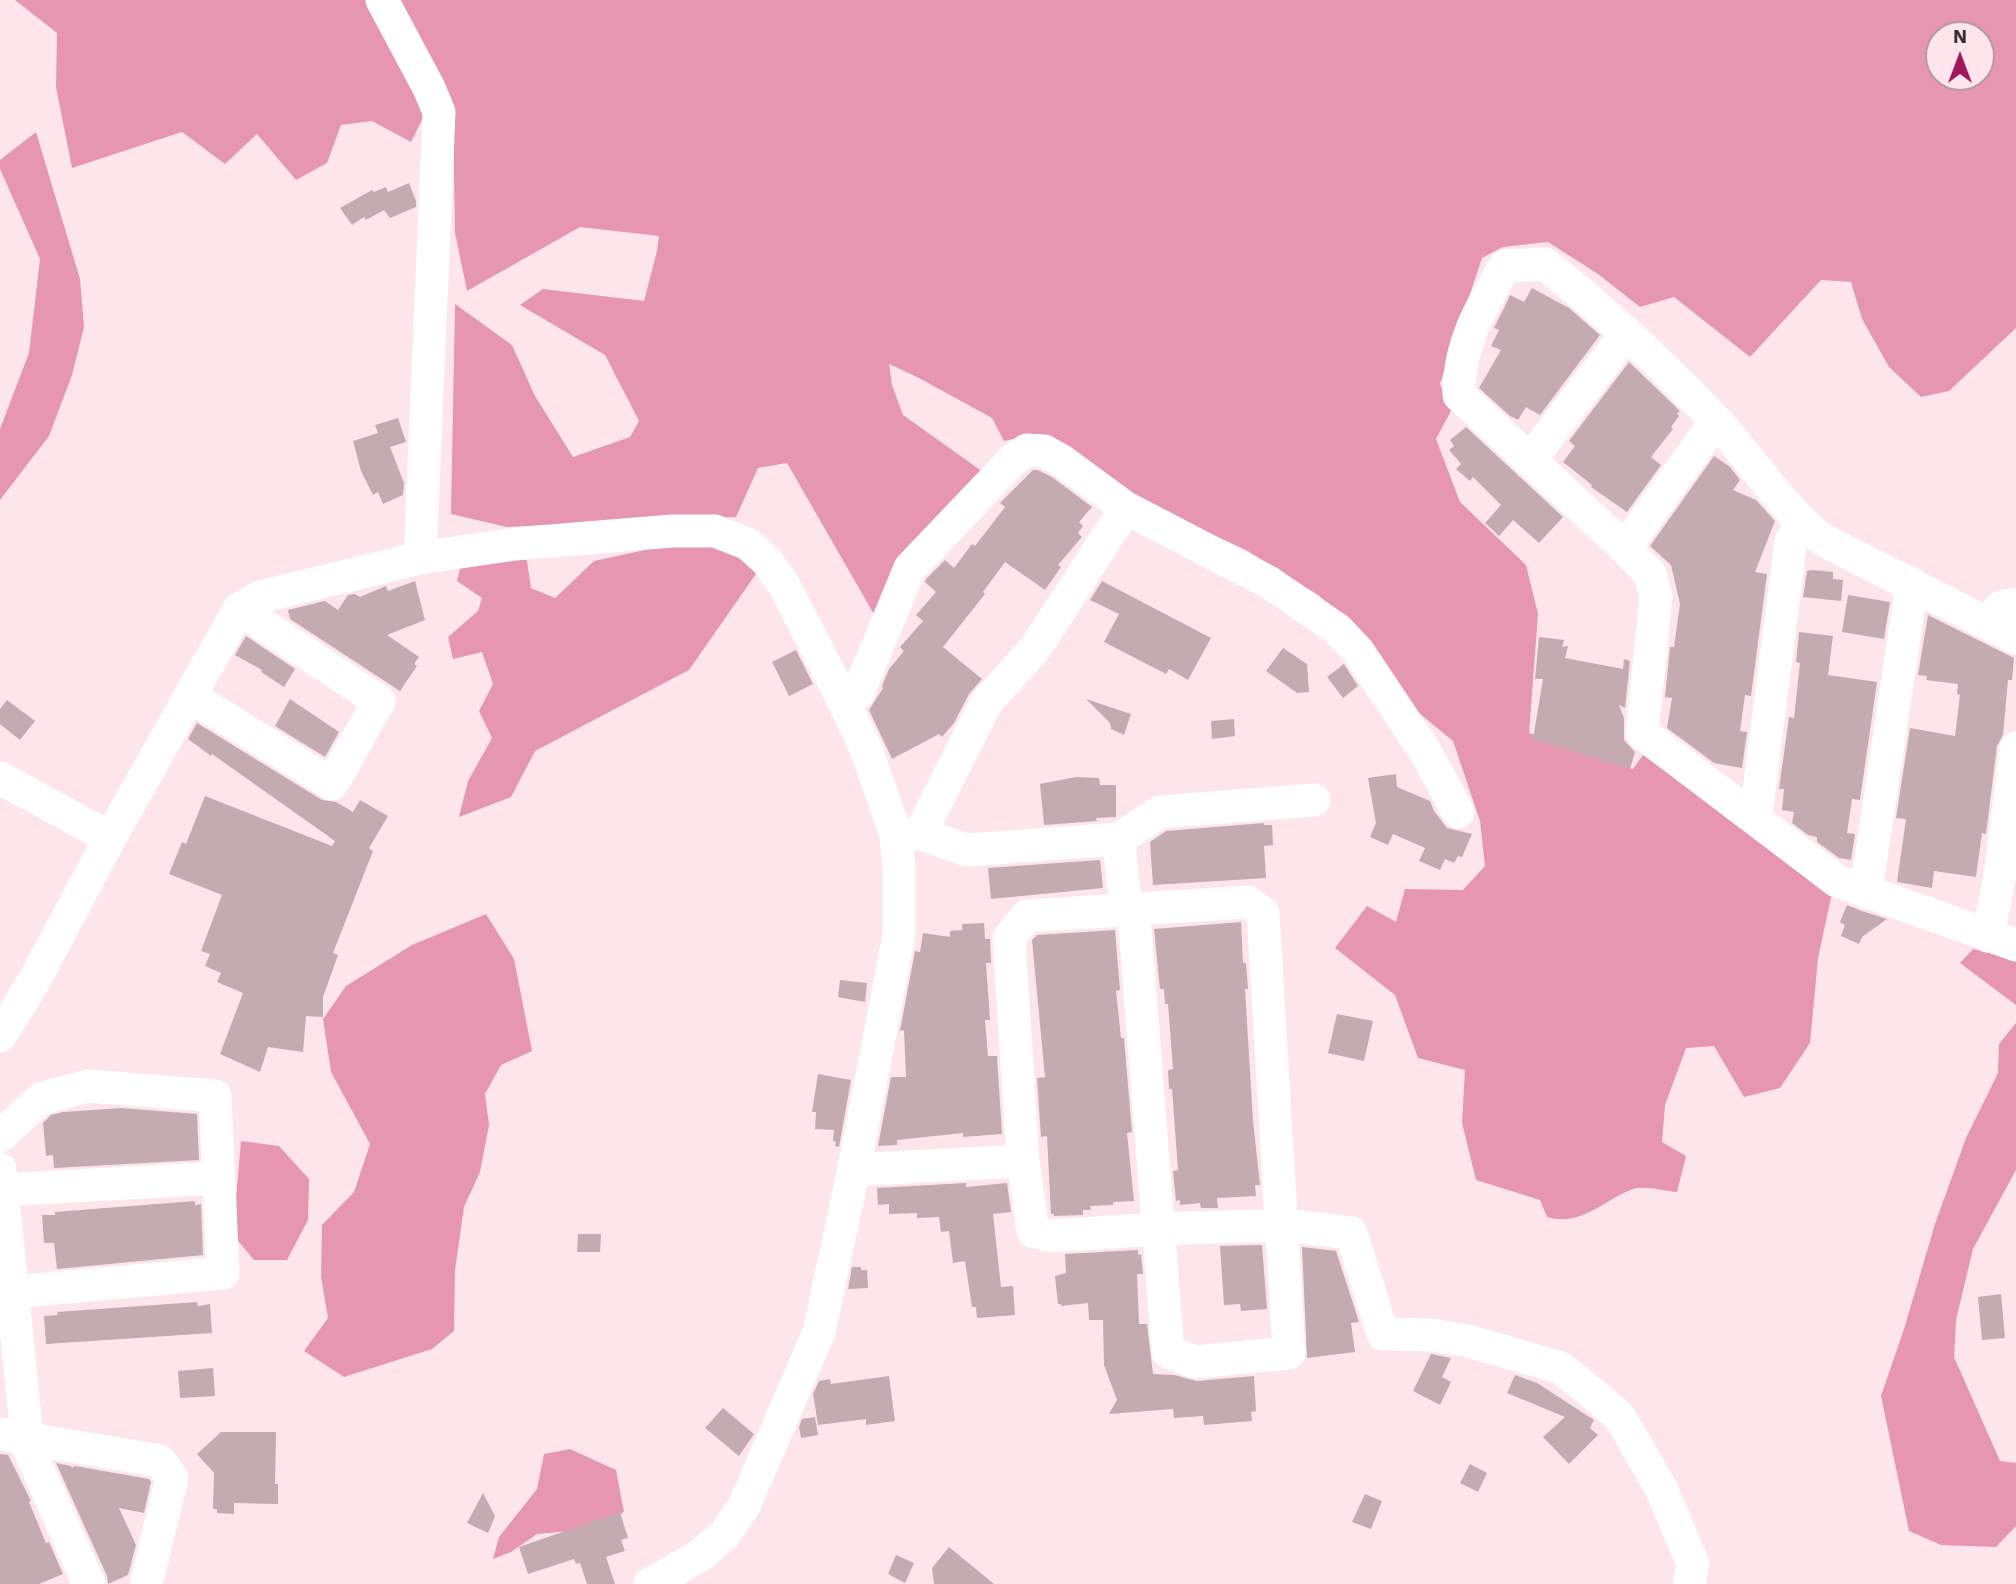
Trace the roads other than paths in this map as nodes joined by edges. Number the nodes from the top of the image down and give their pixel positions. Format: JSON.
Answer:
{"nodes":[{"id":1,"x":382,"y":0,"type":"edge"},
{"id":2,"x":1627,"y":333,"type":"junction"},
{"id":3,"x":1716,"y":421,"type":"junction"},
{"id":4,"x":1530,"y":460,"type":"junction"},
{"id":5,"x":1126,"y":508,"type":"junction"},
{"id":6,"x":1801,"y":524,"type":"junction"},
{"id":7,"x":1625,"y":548,"type":"junction"},
{"id":8,"x":420,"y":558,"type":"junction"},
{"id":9,"x":1912,"y":584,"type":"junction"},
{"id":10,"x":2016,"y":604,"type":"edge"},
{"id":11,"x":239,"y":609,"type":"junction"},
{"id":12,"x":2002,"y":631,"type":"edge"},
{"id":13,"x":190,"y":696,"type":"junction"},
{"id":14,"x":843,"y":700,"type":"junction"},
{"id":15,"x":2016,"y":748,"type":"edge"},
{"id":16,"x":0,"y":778,"type":"edge"},
{"id":17,"x":1314,"y":800,"type":"dead end"},
{"id":18,"x":1458,"y":812,"type":"dead end"},
{"id":19,"x":1749,"y":814,"type":"junction"},
{"id":20,"x":908,"y":835,"type":"junction"},
{"id":21,"x":110,"y":838,"type":"junction"},
{"id":22,"x":1119,"y":839,"type":"junction"},
{"id":23,"x":2008,"y":870,"type":"edge"},
{"id":24,"x":1866,"y":892,"type":"junction"},
{"id":25,"x":1128,"y":911,"type":"junction"},
{"id":26,"x":2002,"y":940,"type":"edge"},
{"id":27,"x":0,"y":1036,"type":"edge"},
{"id":28,"x":0,"y":1136,"type":"edge"},
{"id":29,"x":1023,"y":1161,"type":"junction"},
{"id":30,"x":854,"y":1168,"type":"junction"},
{"id":31,"x":219,"y":1178,"type":"junction"},
{"id":32,"x":1,"y":1183,"type":"edge"},
{"id":33,"x":1283,"y":1225,"type":"junction"},
{"id":34,"x":1157,"y":1229,"type":"junction"},
{"id":35,"x":12,"y":1292,"type":"junction"},
{"id":36,"x":13,"y":1436,"type":"edge"},
{"id":37,"x":89,"y":1584,"type":"edge"},
{"id":38,"x":146,"y":1584,"type":"edge"},
{"id":39,"x":650,"y":1584,"type":"edge"},
{"id":40,"x":1689,"y":1584,"type":"edge"}],
"edges":[{"from":1,"to":8,"type":"street"},
{"from":2,"to":3,"type":"street"},
{"from":2,"to":4,"type":"street"},
{"from":2,"to":4,"type":"street"},
{"from":3,"to":6,"type":"street"},
{"from":3,"to":7,"type":"street"},
{"from":4,"to":7,"type":"street"},
{"from":5,"to":14,"type":"street"},
{"from":5,"to":18,"type":"street"},
{"from":5,"to":20,"type":"street"},
{"from":6,"to":9,"type":"street"},
{"from":6,"to":19,"type":"street"},
{"from":7,"to":19,"type":"street"},
{"from":8,"to":11,"type":"street"},
{"from":8,"to":14,"type":"street"},
{"from":9,"to":12,"type":"street"},
{"from":9,"to":24,"type":"street"},
{"from":10,"to":12,"type":"street"},
{"from":11,"to":13,"type":"street"},
{"from":11,"to":13,"type":"street"},
{"from":13,"to":21,"type":"street"},
{"from":14,"to":20,"type":"street"},
{"from":15,"to":23,"type":"street"},
{"from":16,"to":21,"type":"street"},
{"from":17,"to":22,"type":"street"},
{"from":19,"to":24,"type":"street"},
{"from":20,"to":22,"type":"street"},
{"from":20,"to":30,"type":"street"},
{"from":21,"to":27,"type":"street"},
{"from":22,"to":25,"type":"street"},
{"from":23,"to":26,"type":"street"},
{"from":24,"to":26,"type":"street"},
{"from":25,"to":29,"type":"street"},
{"from":25,"to":33,"type":"street"},
{"from":25,"to":34,"type":"street"},
{"from":28,"to":31,"type":"street"},
{"from":29,"to":30,"type":"street"},
{"from":29,"to":34,"type":"street"},
{"from":30,"to":39,"type":"street"},
{"from":31,"to":32,"type":"street"},
{"from":31,"to":35,"type":"street"},
{"from":32,"to":35,"type":"street"},
{"from":33,"to":34,"type":"street"},
{"from":33,"to":34,"type":"street"},
{"from":33,"to":40,"type":"street"},
{"from":35,"to":36,"type":"street"},
{"from":36,"to":37,"type":"street"},
{"from":36,"to":38,"type":"street"}]}
